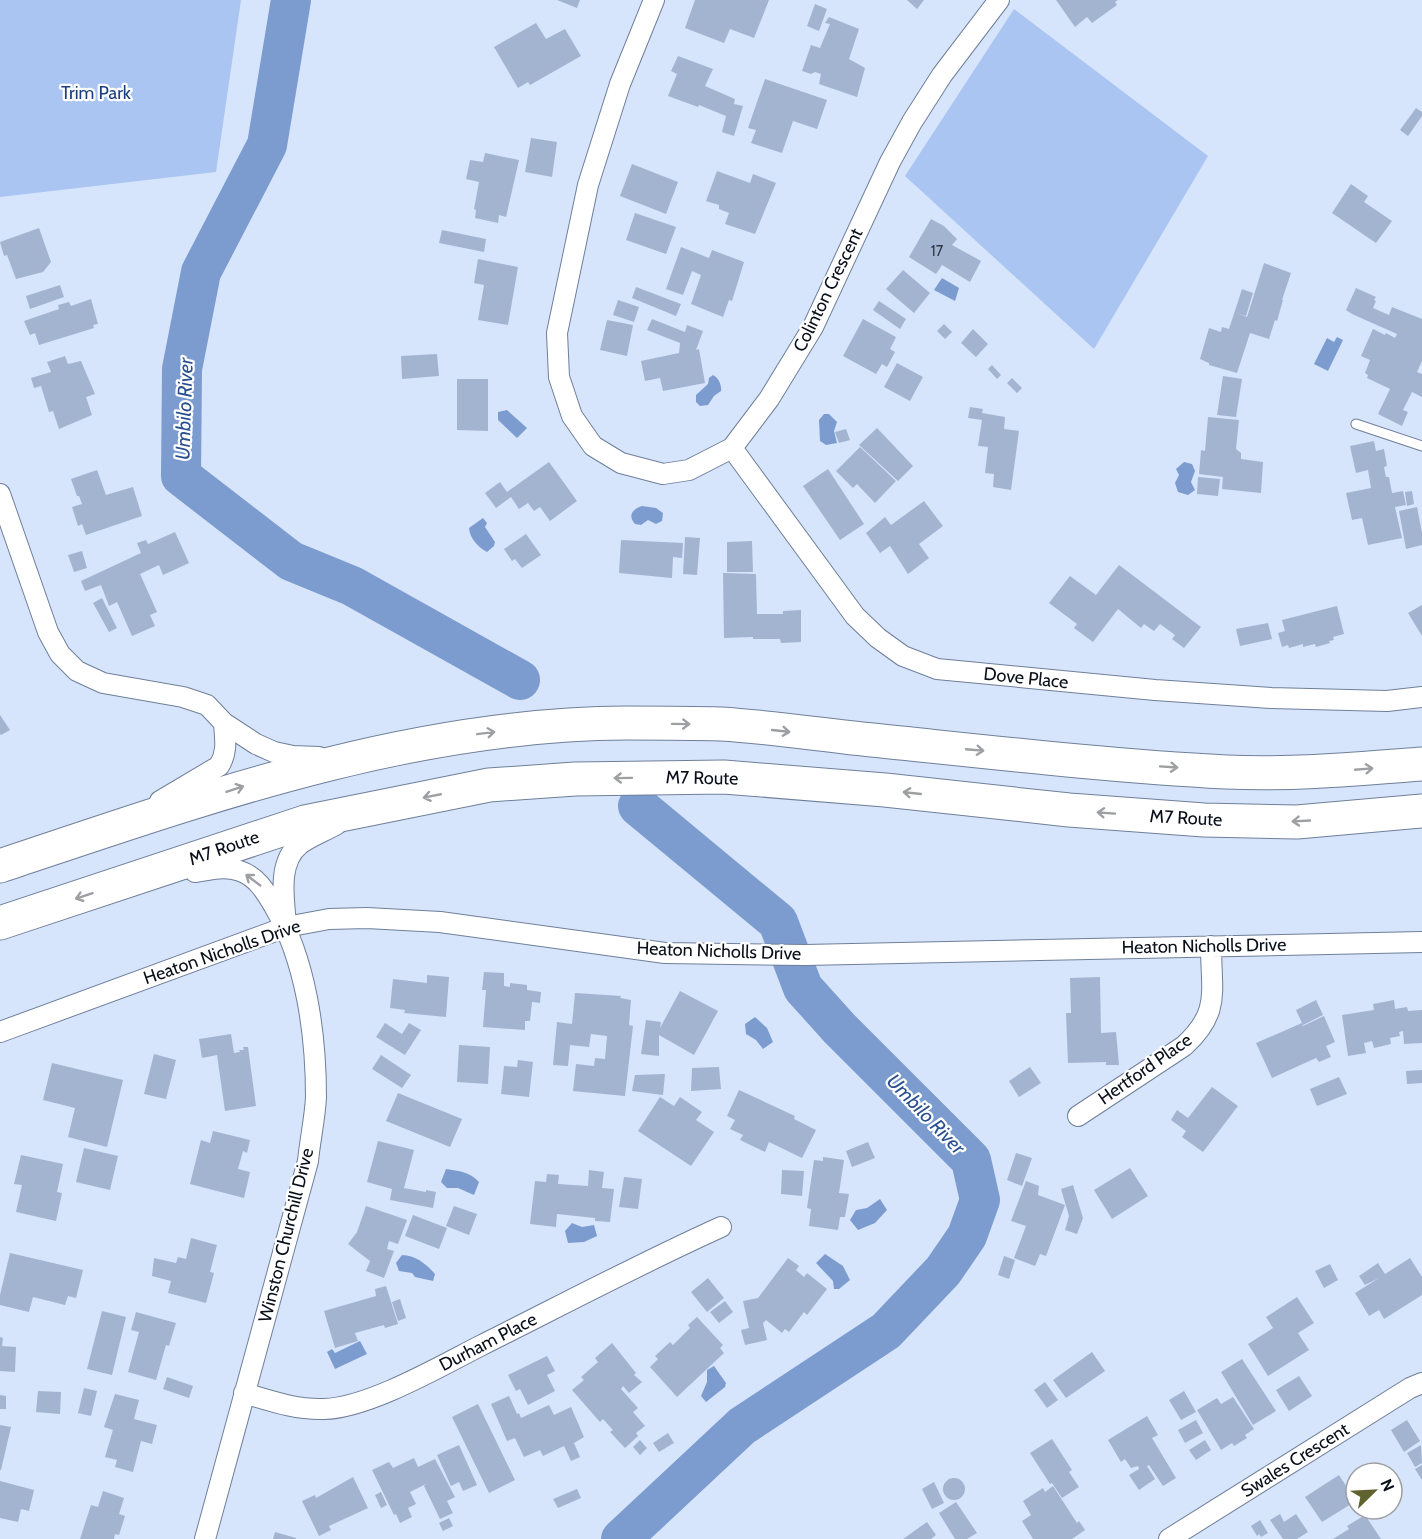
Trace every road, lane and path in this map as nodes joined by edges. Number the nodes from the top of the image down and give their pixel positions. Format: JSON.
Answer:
{"nodes":[{"id":1,"x":654,"y":0,"type":"edge"},
{"id":2,"x":999,"y":0,"type":"edge"},
{"id":3,"x":1356,"y":424,"type":"dead end"},
{"id":4,"x":1422,"y":446,"type":"edge"},
{"id":5,"x":732,"y":448,"type":"junction"},
{"id":6,"x":0,"y":494,"type":"edge"},
{"id":7,"x":1422,"y":697,"type":"edge"},
{"id":8,"x":224,"y":723,"type":"junction"},
{"id":9,"x":347,"y":758,"type":"junction"},
{"id":10,"x":1422,"y":764,"type":"edge"},
{"id":11,"x":364,"y":810,"type":"junction"},
{"id":12,"x":1422,"y":811,"type":"edge"},
{"id":13,"x":111,"y":829,"type":"junction"},
{"id":14,"x":0,"y":866,"type":"edge"},
{"id":15,"x":126,"y":881,"type":"junction"},
{"id":16,"x":0,"y":923,"type":"edge"},
{"id":17,"x":286,"y":927,"type":"junction"},
{"id":18,"x":1422,"y":942,"type":"edge"},
{"id":19,"x":1210,"y":946,"type":"junction"},
{"id":20,"x":0,"y":1032,"type":"edge"},
{"id":21,"x":1078,"y":1116,"type":"dead end"},
{"id":22,"x":721,"y":1227,"type":"dead end"},
{"id":23,"x":1422,"y":1383,"type":"edge"},
{"id":24,"x":244,"y":1392,"type":"junction"},
{"id":25,"x":205,"y":1539,"type":"edge"},
{"id":26,"x":1169,"y":1539,"type":"edge"}],
"edges":[{"from":1,"to":5,"type":"street","name":"Colinton Crescent"},
{"from":2,"to":5,"type":"street","name":"Colinton Crescent"},
{"from":3,"to":4,"type":"lane"},
{"from":5,"to":7,"type":"street","name":"Dove Place"},
{"from":6,"to":8,"type":"street"},
{"from":8,"to":9,"type":"street"},
{"from":8,"to":13,"type":"street"},
{"from":9,"to":10,"type":"highway","one_way":true},
{"from":13,"to":9,"type":"highway","one_way":true},
{"from":12,"to":11,"type":"highway","name":"M7 Route","one_way":true},
{"from":11,"to":15,"type":"highway","name":"M7 Route"},
{"from":11,"to":17,"type":"street"},
{"from":13,"to":14,"type":"highway"},
{"from":15,"to":16,"type":"highway","name":"M7 Route","one_way":true},
{"from":17,"to":15,"type":"street","one_way":true},
{"from":17,"to":19,"type":"street","name":"Heaton Nicholls Drive"},
{"from":17,"to":20,"type":"street","name":"Heaton Nicholls Drive"},
{"from":17,"to":24,"type":"street","name":"Winston Churchill Drive"},
{"from":18,"to":19,"type":"street","name":"Heaton Nicholls Drive"},
{"from":19,"to":21,"type":"street","name":"Hertford Place"},
{"from":22,"to":24,"type":"street","name":"Durham Place"},
{"from":23,"to":26,"type":"street","name":"Swales Crescent"},
{"from":24,"to":25,"type":"street","name":"Winston Churchill Drive"}]}
